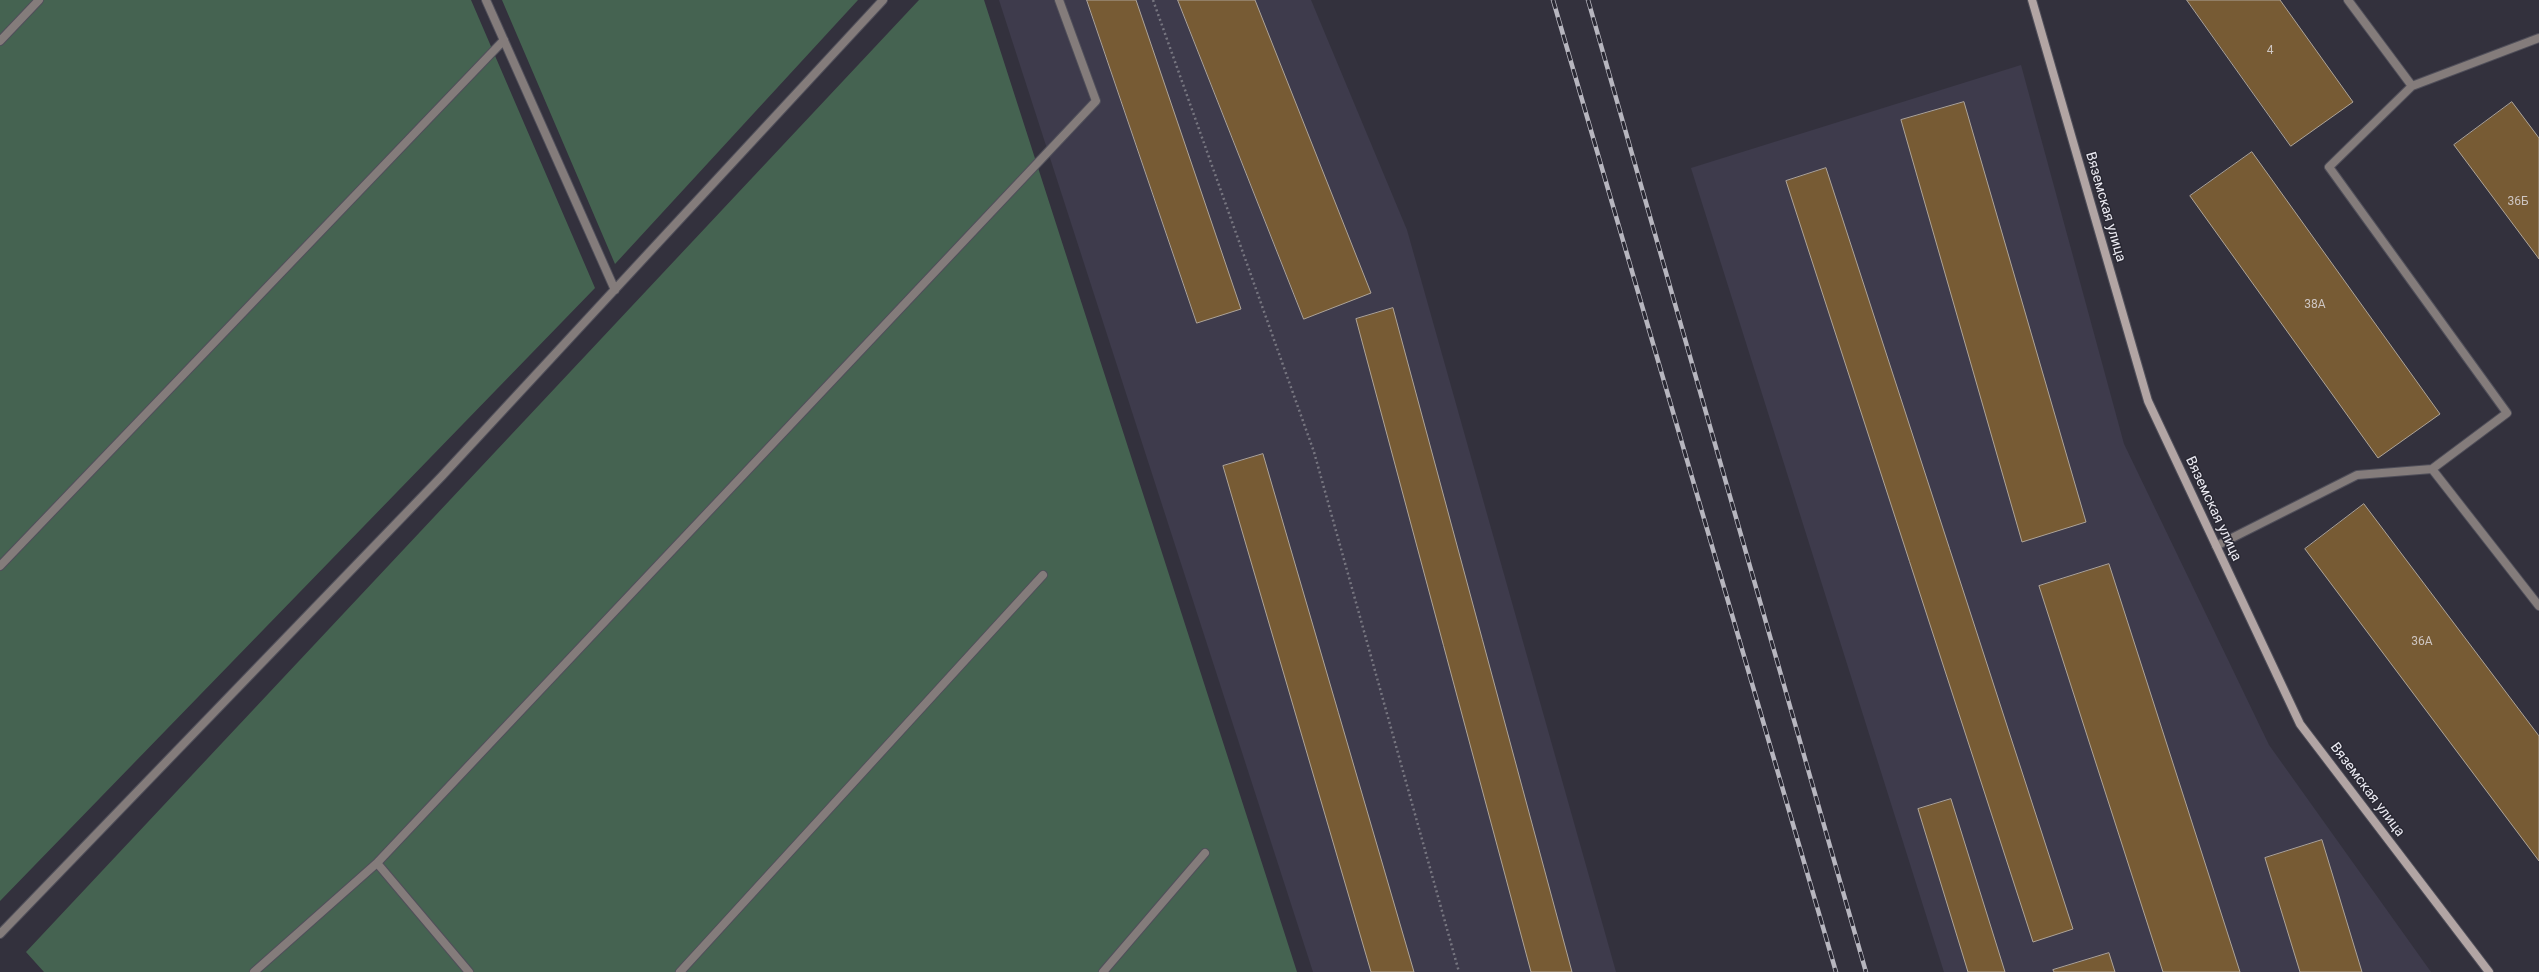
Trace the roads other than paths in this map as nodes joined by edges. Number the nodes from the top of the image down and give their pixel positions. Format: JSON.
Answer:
{"nodes":[{"id":1,"x":39,"y":0,"type":"edge"},
{"id":2,"x":486,"y":0,"type":"edge"},
{"id":3,"x":883,"y":0,"type":"edge"},
{"id":4,"x":1059,"y":0,"type":"edge"},
{"id":5,"x":2032,"y":0,"type":"edge"},
{"id":6,"x":2348,"y":0,"type":"edge"},
{"id":7,"x":2539,"y":38,"type":"edge"},
{"id":8,"x":504,"y":40,"type":"junction"},
{"id":9,"x":0,"y":41,"type":"edge"},
{"id":10,"x":2412,"y":86,"type":"junction"},
{"id":11,"x":615,"y":290,"type":"junction"},
{"id":12,"x":2432,"y":469,"type":"junction"},
{"id":13,"x":2216,"y":546,"type":"junction"},
{"id":14,"x":0,"y":566,"type":"edge"},
{"id":15,"x":1043,"y":575,"type":"dead end"},
{"id":16,"x":2539,"y":606,"type":"edge"},
{"id":17,"x":1205,"y":853,"type":"dead end"},
{"id":18,"x":377,"y":863,"type":"junction"},
{"id":19,"x":0,"y":934,"type":"edge"},
{"id":20,"x":254,"y":972,"type":"edge"},
{"id":21,"x":469,"y":972,"type":"edge"},
{"id":22,"x":680,"y":972,"type":"edge"},
{"id":23,"x":1103,"y":972,"type":"edge"},
{"id":24,"x":2489,"y":972,"type":"edge"}],
"edges":[{"from":1,"to":9,"type":"lane"},
{"from":2,"to":8,"type":"lane"},
{"from":3,"to":11,"type":"lane"},
{"from":4,"to":18,"type":"lane"},
{"from":5,"to":13,"type":"main road","name":"Вяземская улица"},
{"from":6,"to":10,"type":"lane"},
{"from":7,"to":10,"type":"lane"},
{"from":8,"to":11,"type":"lane"},
{"from":8,"to":14,"type":"lane"},
{"from":10,"to":12,"type":"lane"},
{"from":11,"to":19,"type":"lane"},
{"from":12,"to":13,"type":"lane"},
{"from":12,"to":16,"type":"lane"},
{"from":13,"to":24,"type":"main road","name":"Вяземская улица"},
{"from":15,"to":22,"type":"lane"},
{"from":17,"to":23,"type":"lane"},
{"from":18,"to":20,"type":"lane"},
{"from":18,"to":21,"type":"lane"}]}
